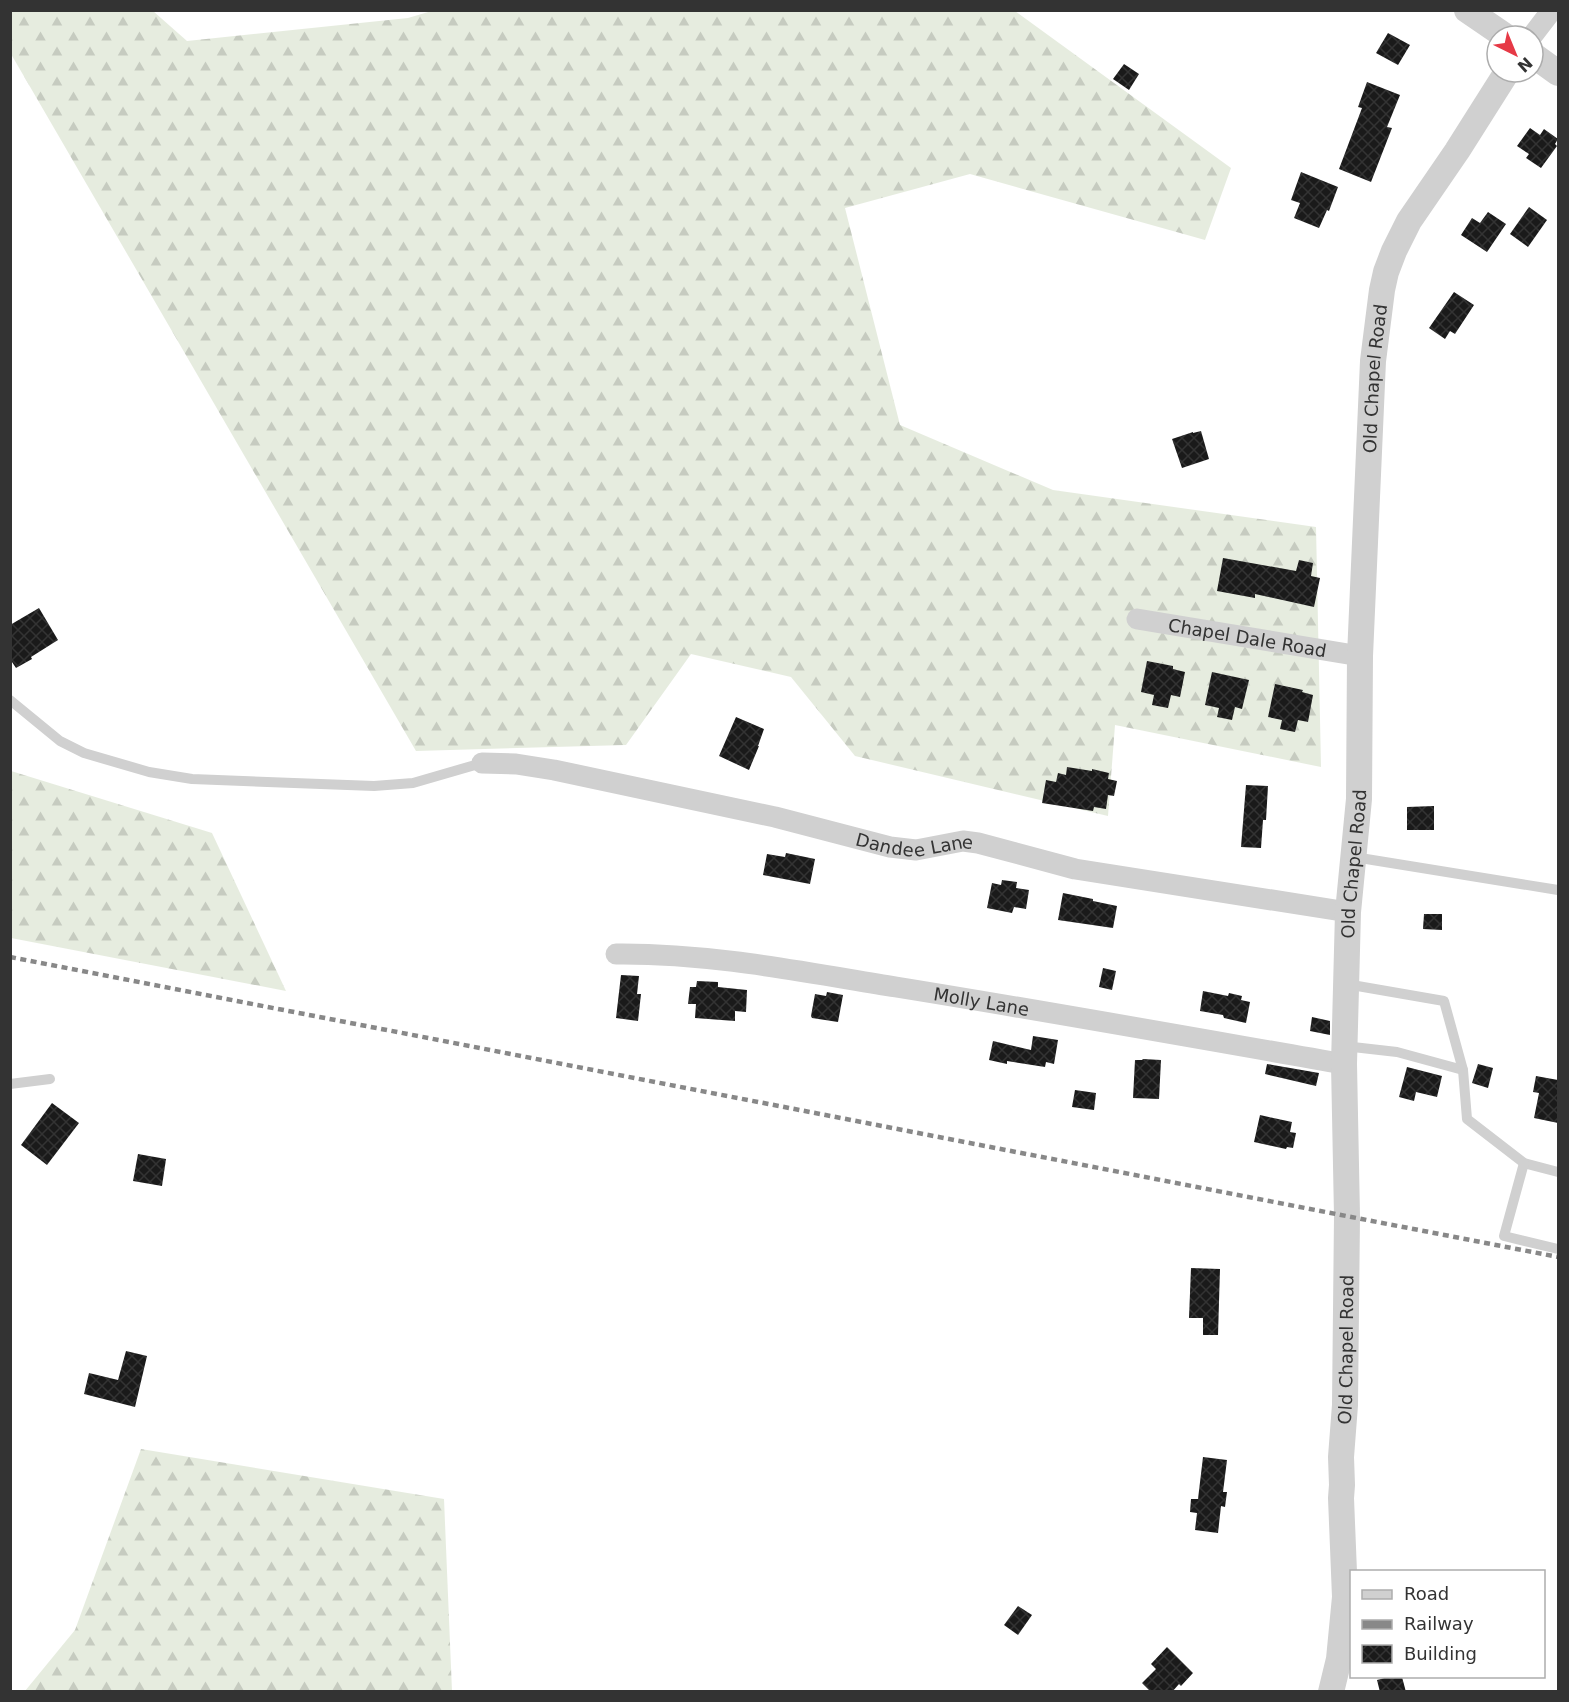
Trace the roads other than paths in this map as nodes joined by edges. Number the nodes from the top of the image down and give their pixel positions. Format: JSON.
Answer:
{"nodes":[{"id":1,"x":1467,"y":10,"type":"edge"},
{"id":2,"x":1552,"y":10,"type":"edge"},
{"id":3,"x":1487,"y":24,"type":"edge"},
{"id":4,"x":1541,"y":24,"type":"edge"},
{"id":5,"x":1545,"y":64,"type":"edge"},
{"id":6,"x":1558,"y":73,"type":"edge"},
{"id":7,"x":1499,"y":84,"type":"edge"},
{"id":8,"x":1137,"y":619,"type":"dead end"},
{"id":9,"x":1360,"y":656,"type":"junction"},
{"id":10,"x":10,"y":700,"type":"edge"},
{"id":11,"x":482,"y":763,"type":"joint"},
{"id":12,"x":1353,"y":856,"type":"junction"},
{"id":13,"x":1558,"y":890,"type":"edge"},
{"id":14,"x":1348,"y":912,"type":"junction"},
{"id":15,"x":616,"y":954,"type":"dead end"},
{"id":16,"x":1346,"y":984,"type":"junction"},
{"id":17,"x":1344,"y":1055,"type":"junction"},
{"id":18,"x":1463,"y":1070,"type":"junction"},
{"id":19,"x":50,"y":1079,"type":"dead end"},
{"id":20,"x":10,"y":1084,"type":"edge"},
{"id":21,"x":1524,"y":1163,"type":"junction"},
{"id":22,"x":1558,"y":1172,"type":"edge"},
{"id":23,"x":1558,"y":1248,"type":"edge"},
{"id":24,"x":1331,"y":1692,"type":"edge"}],
"edges":[{"from":1,"to":3,"type":"street"},
{"from":2,"to":4,"type":"street"},
{"from":5,"to":6,"type":"street"},
{"from":7,"to":9,"type":"street","name":"Old Chapel Road"},
{"from":8,"to":9,"type":"street","name":"Chapel Dale Road"},
{"from":9,"to":12,"type":"street","name":"Old Chapel Road"},
{"from":10,"to":11,"type":"lane"},
{"from":11,"to":14,"type":"street","name":"Dandee Lane"},
{"from":12,"to":13,"type":"lane"},
{"from":12,"to":14,"type":"street","name":"Old Chapel Road"},
{"from":14,"to":16,"type":"street","name":"Old Chapel Road"},
{"from":15,"to":17,"type":"street","name":"Molly Lane"},
{"from":16,"to":17,"type":"street","name":"Old Chapel Road"},
{"from":16,"to":18,"type":"lane"},
{"from":17,"to":18,"type":"lane"},
{"from":17,"to":24,"type":"street","name":"Old Chapel Road"},
{"from":18,"to":21,"type":"lane"},
{"from":19,"to":20,"type":"lane"},
{"from":21,"to":22,"type":"lane"},
{"from":21,"to":23,"type":"lane"}]}
